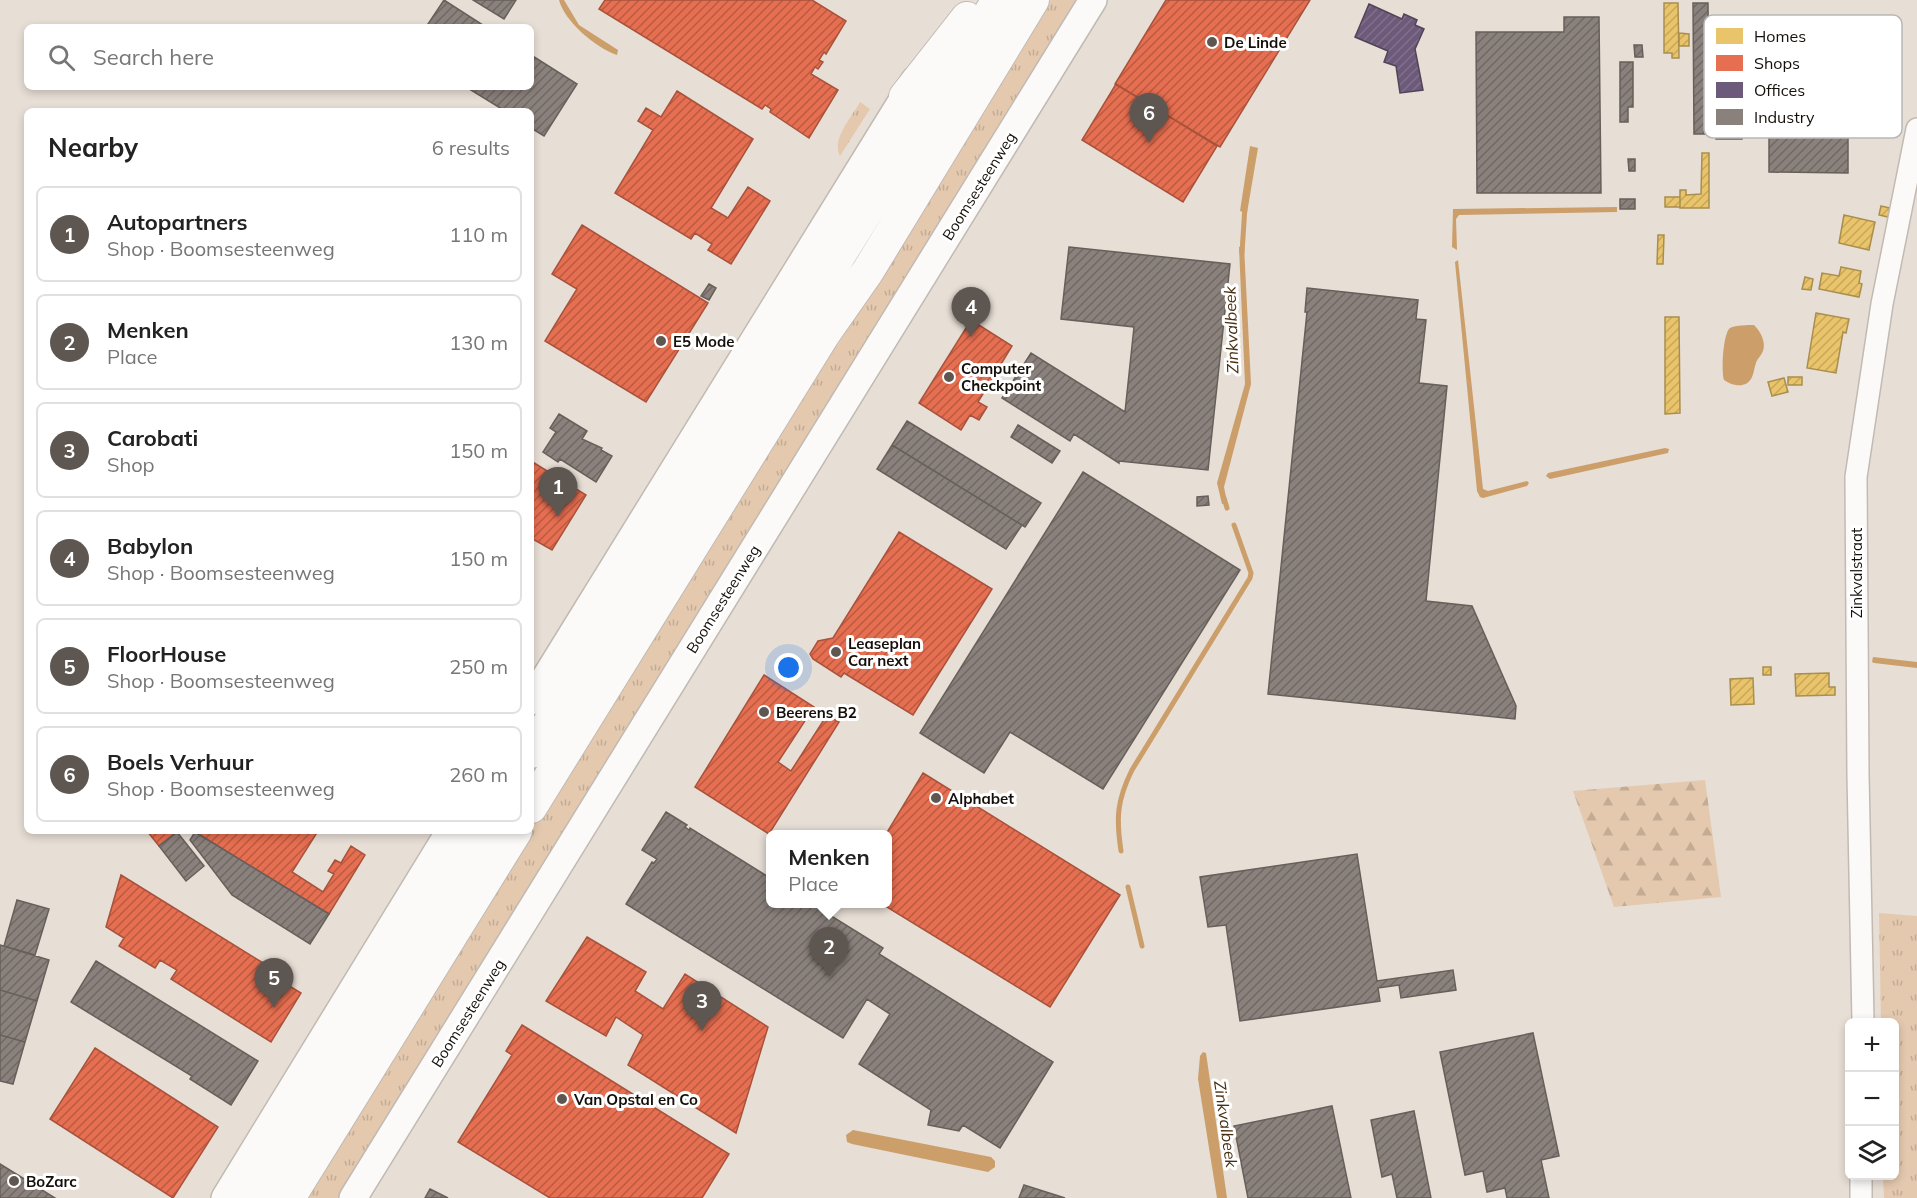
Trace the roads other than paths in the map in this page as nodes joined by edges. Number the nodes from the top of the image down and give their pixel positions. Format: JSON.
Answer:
{"nodes":[{"id":1,"x":964,"y":0,"type":"edge"},
{"id":2,"x":988,"y":0,"type":"edge"},
{"id":3,"x":998,"y":0,"type":"edge"},
{"id":4,"x":1033,"y":0,"type":"edge"},
{"id":5,"x":1093,"y":0,"type":"edge"},
{"id":6,"x":905,"y":97,"type":"junction"},
{"id":7,"x":1917,"y":129,"type":"edge"},
{"id":8,"x":534,"y":696,"type":"edge"},
{"id":9,"x":534,"y":747,"type":"edge"},
{"id":10,"x":534,"y":802,"type":"edge"},
{"id":11,"x":448,"y":834,"type":"edge"},
{"id":12,"x":480,"y":834,"type":"edge"},
{"id":13,"x":514,"y":834,"type":"edge"},
{"id":14,"x":1863,"y":1018,"type":"edge"},
{"id":15,"x":1861,"y":1180,"type":"edge"},
{"id":16,"x":225,"y":1198,"type":"edge"},
{"id":17,"x":255,"y":1198,"type":"edge"},
{"id":18,"x":289,"y":1198,"type":"edge"},
{"id":19,"x":353,"y":1198,"type":"edge"},
{"id":20,"x":1861,"y":1198,"type":"edge"}],
"edges":[{"from":1,"to":6,"type":"main road"},
{"from":2,"to":6,"type":"highway"},
{"from":3,"to":9,"type":"highway"},
{"from":4,"to":10,"type":"highway"},
{"from":5,"to":19,"type":"main road","name":"Boomsesteenweg"},
{"from":6,"to":8,"type":"main road"},
{"from":7,"to":14,"type":"street","name":"Zinkvalstraat"},
{"from":11,"to":16,"type":"main road"},
{"from":12,"to":17,"type":"highway"},
{"from":13,"to":18,"type":"highway"},
{"from":15,"to":20,"type":"street"}]}
